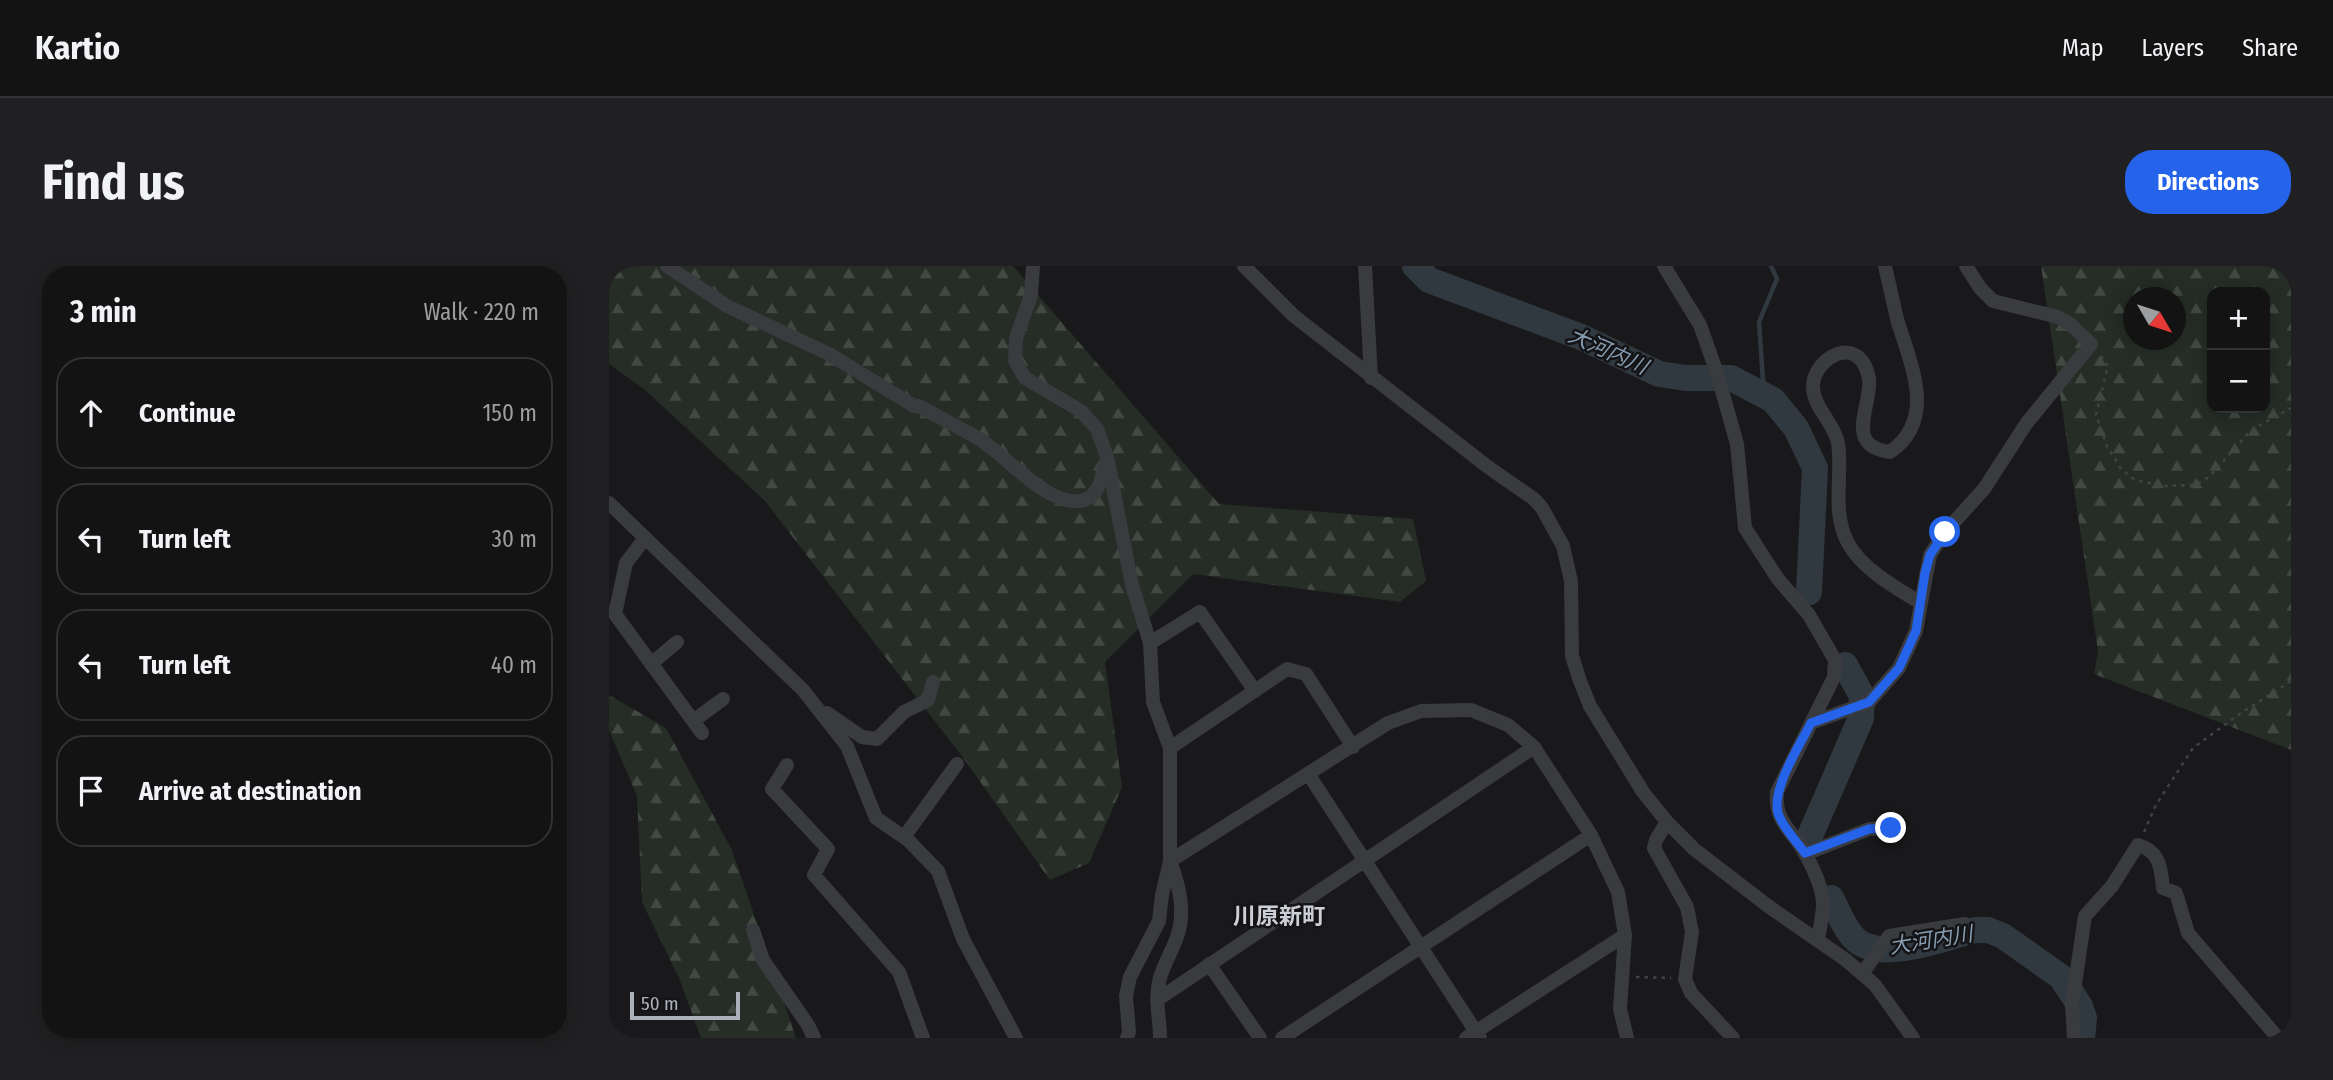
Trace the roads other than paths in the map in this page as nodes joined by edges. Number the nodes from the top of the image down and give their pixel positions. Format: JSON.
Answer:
{"nodes":[{"id":1,"x":667,"y":266,"type":"edge"},
{"id":2,"x":1033,"y":266,"type":"edge"},
{"id":3,"x":1244,"y":266,"type":"edge"},
{"id":4,"x":1365,"y":266,"type":"edge"},
{"id":5,"x":1664,"y":266,"type":"edge"},
{"id":6,"x":1885,"y":266,"type":"edge"},
{"id":7,"x":1966,"y":266,"type":"edge"},
{"id":8,"x":1371,"y":377,"type":"junction"},
{"id":9,"x":1107,"y":457,"type":"junction"},
{"id":10,"x":609,"y":502,"type":"edge"},
{"id":11,"x":645,"y":538,"type":"junction"},
{"id":12,"x":1921,"y":603,"type":"junction"},
{"id":13,"x":677,"y":642,"type":"dead end"},
{"id":14,"x":1150,"y":643,"type":"junction"},
{"id":15,"x":651,"y":664,"type":"junction"},
{"id":16,"x":933,"y":682,"type":"dead end"},
{"id":17,"x":1255,"y":691,"type":"junction"},
{"id":18,"x":723,"y":699,"type":"dead end"},
{"id":19,"x":814,"y":704,"type":"junction"},
{"id":20,"x":1811,"y":723,"type":"junction"},
{"id":21,"x":1353,"y":747,"type":"junction"},
{"id":22,"x":1534,"y":747,"type":"junction"},
{"id":23,"x":1170,"y":748,"type":"junction"},
{"id":24,"x":957,"y":764,"type":"dead end"},
{"id":25,"x":787,"y":765,"type":"dead end"},
{"id":26,"x":1309,"y":775,"type":"junction"},
{"id":27,"x":1667,"y":822,"type":"junction"},
{"id":28,"x":1891,"y":828,"type":"dead end"},
{"id":29,"x":1591,"y":835,"type":"junction"},
{"id":30,"x":904,"y":837,"type":"junction"},
{"id":31,"x":1805,"y":853,"type":"junction"},
{"id":32,"x":1170,"y":861,"type":"junction"},
{"id":33,"x":1365,"y":861,"type":"junction"},
{"id":34,"x":1965,"y":924,"type":"dead end"},
{"id":35,"x":753,"y":930,"type":"dead end"},
{"id":36,"x":1625,"y":935,"type":"junction"},
{"id":37,"x":1818,"y":939,"type":"junction"},
{"id":38,"x":1421,"y":947,"type":"junction"},
{"id":39,"x":1209,"y":964,"type":"junction"},
{"id":40,"x":1862,"y":974,"type":"junction"},
{"id":41,"x":1157,"y":1000,"type":"junction"},
{"id":42,"x":1474,"y":1036,"type":"edge"},
{"id":43,"x":814,"y":1038,"type":"edge"},
{"id":44,"x":923,"y":1038,"type":"edge"},
{"id":45,"x":1016,"y":1038,"type":"edge"},
{"id":46,"x":1127,"y":1038,"type":"edge"},
{"id":47,"x":1160,"y":1038,"type":"edge"},
{"id":48,"x":1260,"y":1038,"type":"edge"},
{"id":49,"x":1282,"y":1038,"type":"edge"},
{"id":50,"x":1627,"y":1038,"type":"edge"},
{"id":51,"x":1733,"y":1038,"type":"edge"},
{"id":52,"x":1913,"y":1038,"type":"edge"},
{"id":53,"x":2074,"y":1038,"type":"edge"},
{"id":54,"x":2278,"y":1038,"type":"edge"}],
"edges":[{"from":1,"to":9,"type":"street"},
{"from":2,"to":9,"type":"street"},
{"from":3,"to":8,"type":"street"},
{"from":4,"to":8,"type":"street"},
{"from":5,"to":20,"type":"street"},
{"from":6,"to":12,"type":"street"},
{"from":7,"to":12,"type":"street"},
{"from":8,"to":27,"type":"street"},
{"from":9,"to":14,"type":"street"},
{"from":10,"to":11,"type":"street"},
{"from":11,"to":15,"type":"street"},
{"from":11,"to":19,"type":"street"},
{"from":12,"to":20,"type":"street"},
{"from":13,"to":15,"type":"street"},
{"from":14,"to":17,"type":"street"},
{"from":14,"to":23,"type":"street"},
{"from":15,"to":18,"type":"street"},
{"from":16,"to":19,"type":"street"},
{"from":17,"to":21,"type":"street"},
{"from":17,"to":23,"type":"street"},
{"from":19,"to":30,"type":"street"},
{"from":20,"to":31,"type":"street"},
{"from":21,"to":22,"type":"street"},
{"from":21,"to":26,"type":"street"},
{"from":22,"to":29,"type":"street"},
{"from":22,"to":33,"type":"street"},
{"from":23,"to":32,"type":"street"},
{"from":24,"to":30,"type":"street"},
{"from":25,"to":44,"type":"street"},
{"from":26,"to":32,"type":"street"},
{"from":26,"to":33,"type":"street"},
{"from":27,"to":37,"type":"street"},
{"from":27,"to":51,"type":"street"},
{"from":28,"to":31,"type":"street"},
{"from":29,"to":36,"type":"street"},
{"from":29,"to":38,"type":"street"},
{"from":30,"to":45,"type":"street"},
{"from":31,"to":37,"type":"street"},
{"from":32,"to":41,"type":"street"},
{"from":32,"to":46,"type":"street"},
{"from":33,"to":38,"type":"street"},
{"from":33,"to":39,"type":"street"},
{"from":34,"to":40,"type":"street"},
{"from":35,"to":43,"type":"street"},
{"from":36,"to":42,"type":"street"},
{"from":36,"to":50,"type":"street"},
{"from":37,"to":40,"type":"street"},
{"from":38,"to":42,"type":"street"},
{"from":38,"to":49,"type":"street"},
{"from":39,"to":41,"type":"street"},
{"from":39,"to":48,"type":"street"},
{"from":40,"to":52,"type":"street"},
{"from":41,"to":47,"type":"street"},
{"from":53,"to":54,"type":"street"}]}
